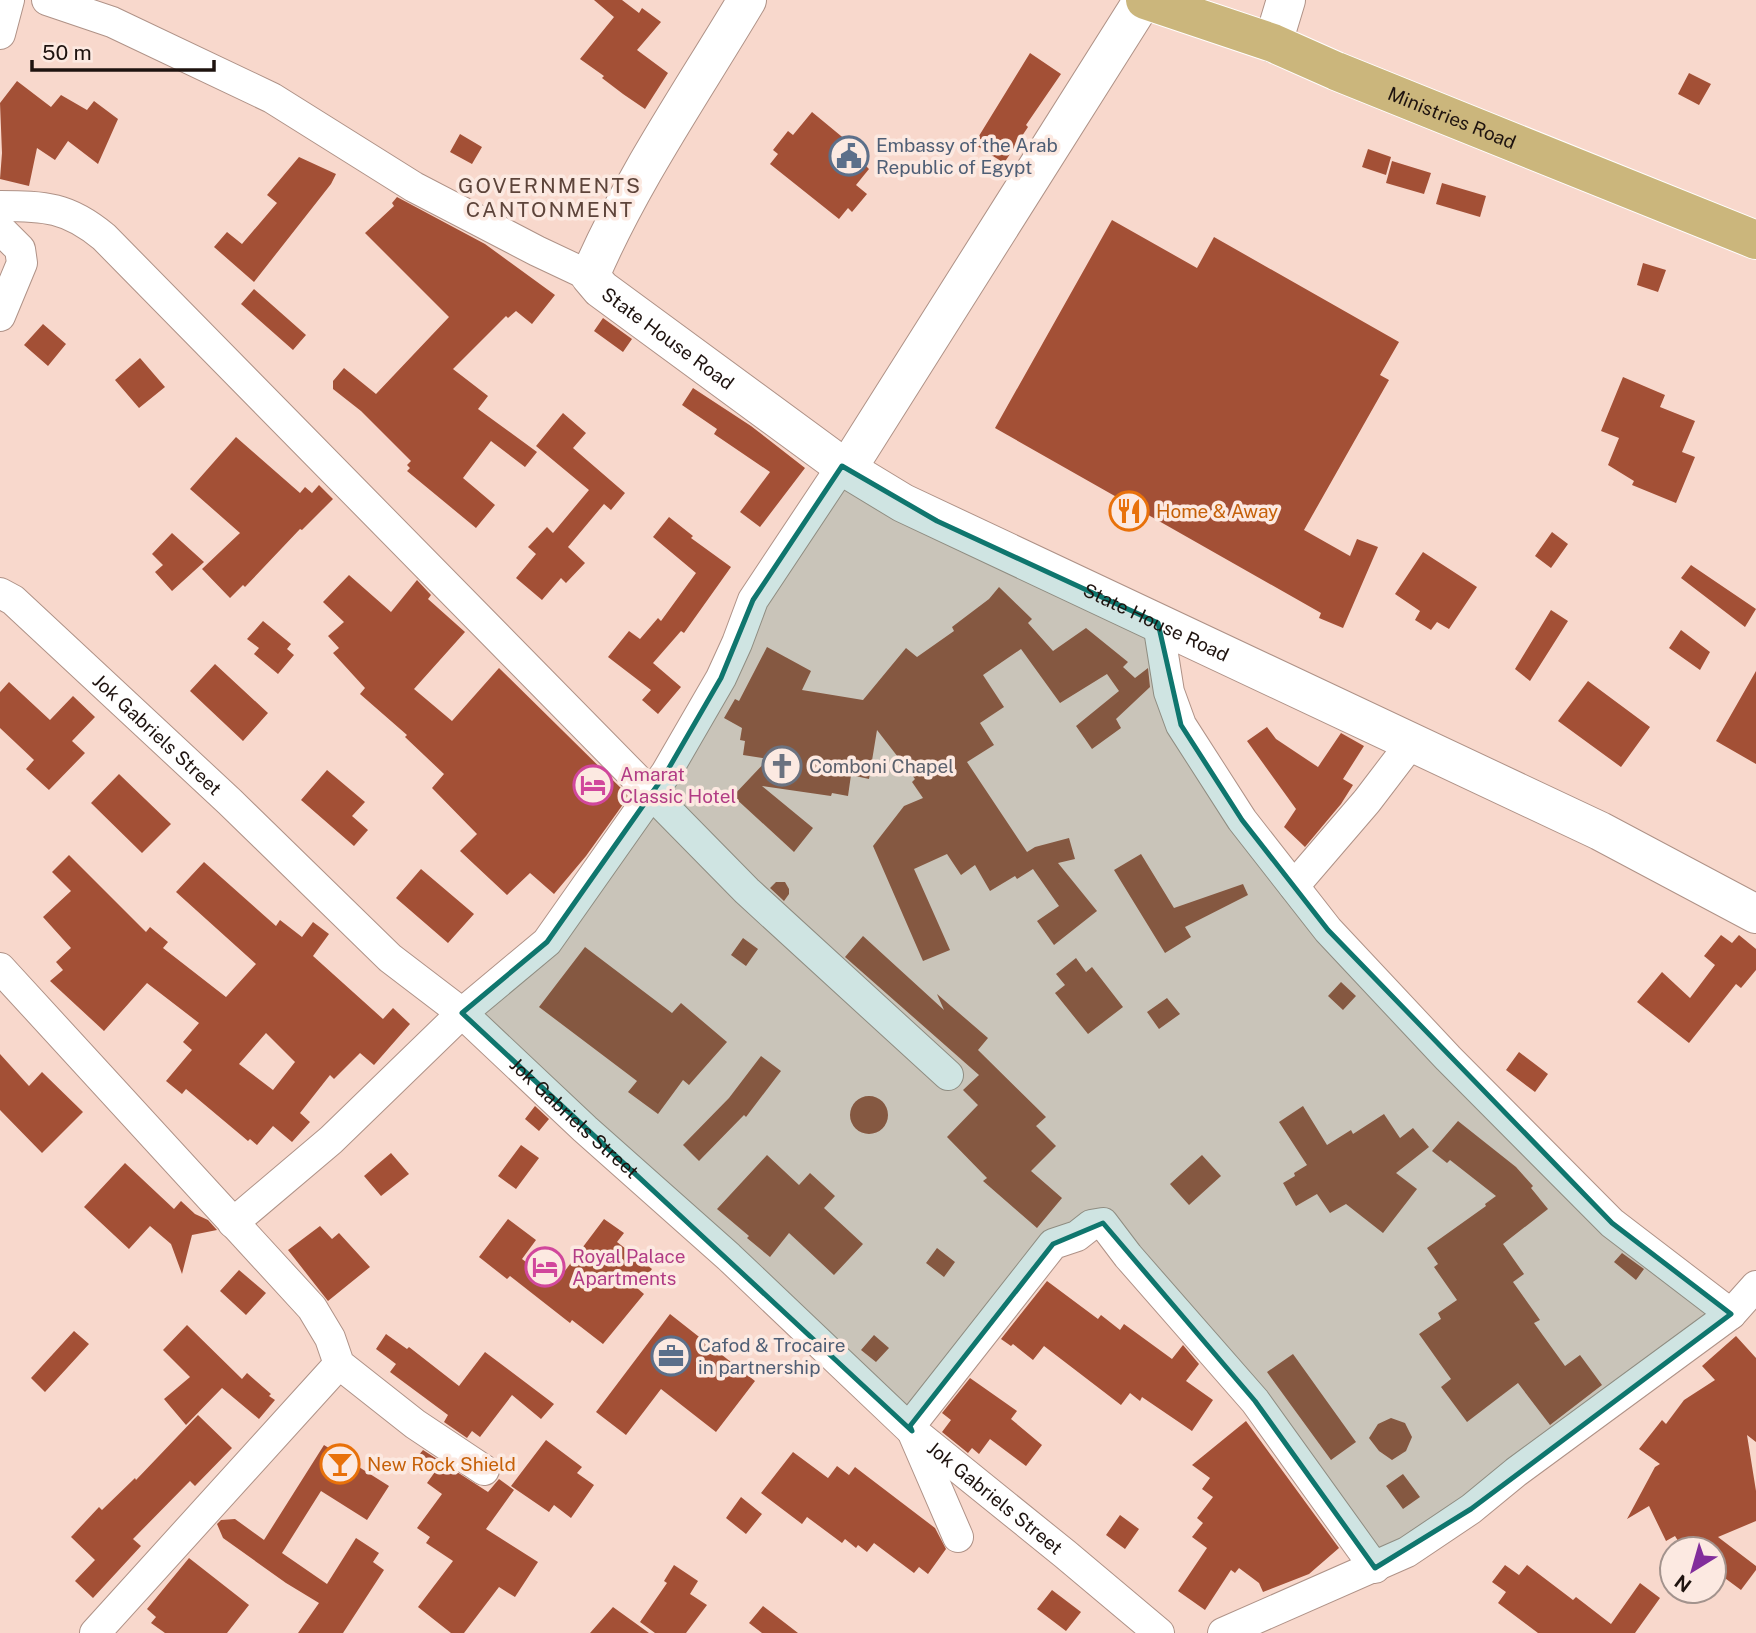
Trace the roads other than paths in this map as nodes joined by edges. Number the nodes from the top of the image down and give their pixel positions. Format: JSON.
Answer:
{"nodes":[{"id":1,"x":9,"y":0,"type":"edge"},
{"id":2,"x":47,"y":0,"type":"edge"},
{"id":3,"x":747,"y":0,"type":"edge"},
{"id":4,"x":1144,"y":0,"type":"edge"},
{"id":5,"x":1286,"y":0,"type":"edge"},
{"id":6,"x":0,"y":34,"type":"edge"},
{"id":7,"x":1273,"y":43,"type":"junction"},
{"id":8,"x":0,"y":206,"type":"edge"},
{"id":9,"x":0,"y":229,"type":"edge"},
{"id":10,"x":1756,"y":240,"type":"edge"},
{"id":11,"x":590,"y":276,"type":"junction"},
{"id":12,"x":0,"y":316,"type":"edge"},
{"id":13,"x":844,"y":468,"type":"junction"},
{"id":14,"x":0,"y":593,"type":"edge"},
{"id":15,"x":1158,"y":623,"type":"junction"},
{"id":16,"x":1412,"y":742,"type":"junction"},
{"id":17,"x":651,"y":793,"type":"junction"},
{"id":18,"x":1294,"y":886,"type":"junction"},
{"id":19,"x":1756,"y":914,"type":"edge"},
{"id":20,"x":0,"y":968,"type":"edge"},
{"id":21,"x":462,"y":1013,"type":"junction"},
{"id":22,"x":948,"y":1075,"type":"dead end"},
{"id":23,"x":233,"y":1223,"type":"junction"},
{"id":24,"x":1756,"y":1286,"type":"edge"},
{"id":25,"x":1731,"y":1314,"type":"junction"},
{"id":26,"x":339,"y":1364,"type":"junction"},
{"id":27,"x":484,"y":1470,"type":"dead end"},
{"id":28,"x":958,"y":1537,"type":"dead end"},
{"id":29,"x":1375,"y":1567,"type":"junction"},
{"id":30,"x":95,"y":1633,"type":"edge"},
{"id":31,"x":1159,"y":1633,"type":"edge"},
{"id":32,"x":1223,"y":1633,"type":"edge"}],
"edges":[{"from":1,"to":6,"type":"street"},
{"from":2,"to":11,"type":"street","name":"State House Road"},
{"from":3,"to":11,"type":"main road","name":"State House Road"},
{"from":4,"to":7,"type":"main road","name":"Ministries Road"},
{"from":4,"to":13,"type":"main road"},
{"from":5,"to":7,"type":"main road"},
{"from":7,"to":10,"type":"main road","name":"Ministries Road"},
{"from":8,"to":17,"type":"street"},
{"from":9,"to":12,"type":"street"},
{"from":11,"to":13,"type":"main road","name":"State House Road"},
{"from":13,"to":15,"type":"main road","name":"State House Road"},
{"from":13,"to":17,"type":"street"},
{"from":14,"to":21,"type":"street","name":"Jok Gabriels Street"},
{"from":15,"to":16,"type":"main road","name":"State House Road"},
{"from":15,"to":18,"type":"street"},
{"from":16,"to":18,"type":"street"},
{"from":16,"to":19,"type":"main road","name":"State House Road"},
{"from":17,"to":21,"type":"street"},
{"from":17,"to":22,"type":"street"},
{"from":18,"to":25,"type":"street"},
{"from":20,"to":23,"type":"street"},
{"from":21,"to":23,"type":"street"},
{"from":21,"to":31,"type":"street","name":"Jok Gabriels Street"},
{"from":23,"to":26,"type":"street"},
{"from":24,"to":25,"type":"street"},
{"from":25,"to":29,"type":"street"},
{"from":26,"to":27,"type":"street"},
{"from":26,"to":30,"type":"street"},
{"from":28,"to":29,"type":"street"},
{"from":29,"to":32,"type":"street"}]}
